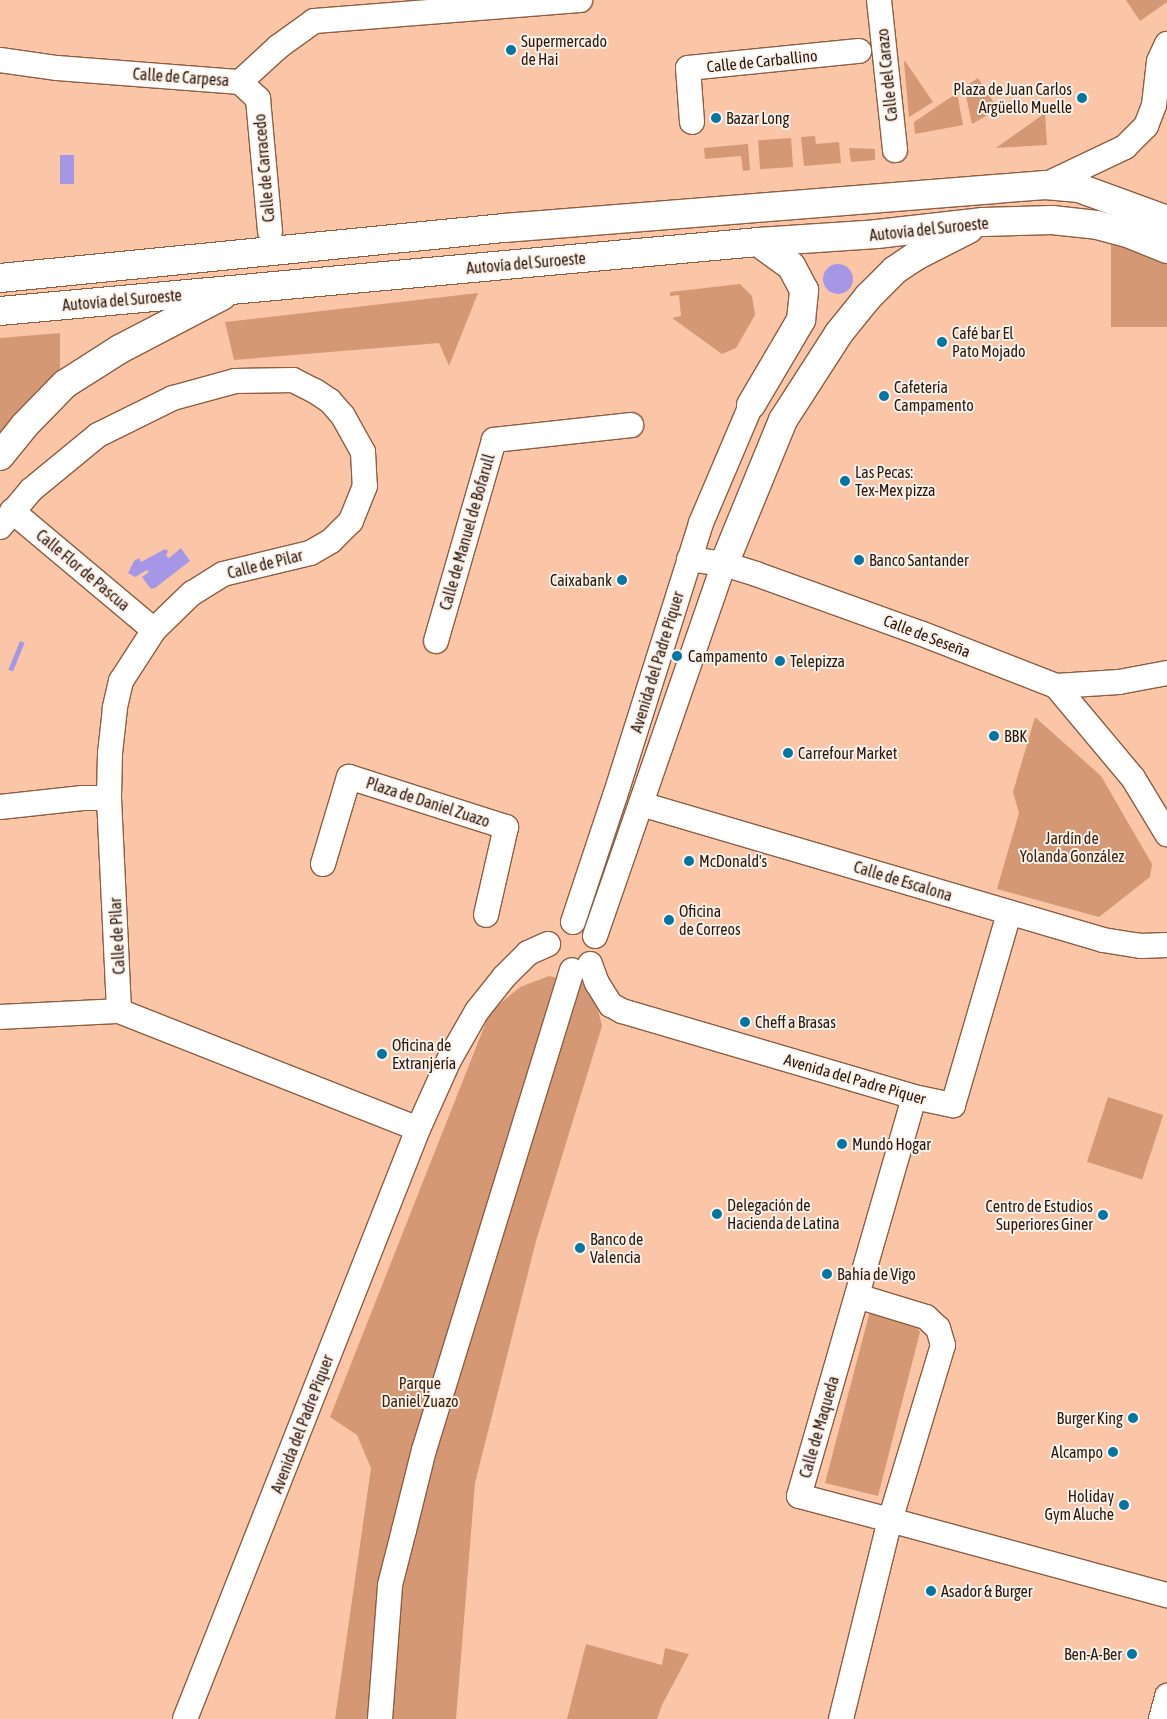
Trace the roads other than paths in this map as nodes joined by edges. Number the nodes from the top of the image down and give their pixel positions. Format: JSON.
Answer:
{"nodes":[{"id":1,"x":580,"y":0,"type":"edge"},
{"id":2,"x":880,"y":0,"type":"edge"},
{"id":3,"x":570,"y":1,"type":"edge"},
{"id":4,"x":1167,"y":44,"type":"edge"},
{"id":5,"x":859,"y":51,"type":"dead end"},
{"id":6,"x":0,"y":60,"type":"edge"},
{"id":7,"x":240,"y":82,"type":"junction"},
{"id":8,"x":692,"y":122,"type":"dead end"},
{"id":9,"x":895,"y":150,"type":"dead end"},
{"id":10,"x":1045,"y":184,"type":"junction"},
{"id":11,"x":1167,"y":220,"type":"edge"},
{"id":12,"x":983,"y":222,"type":"junction"},
{"id":13,"x":270,"y":231,"type":"dead end"},
{"id":14,"x":758,"y":242,"type":"junction"},
{"id":15,"x":1167,"y":249,"type":"edge"},
{"id":16,"x":0,"y":278,"type":"edge"},
{"id":17,"x":237,"y":289,"type":"junction"},
{"id":18,"x":0,"y":311,"type":"edge"},
{"id":19,"x":775,"y":364,"type":"junction"},
{"id":20,"x":806,"y":384,"type":"junction"},
{"id":21,"x":751,"y":405,"type":"joint"},
{"id":22,"x":631,"y":425,"type":"dead end"},
{"id":23,"x":0,"y":456,"type":"edge"},
{"id":24,"x":6,"y":519,"type":"edge"},
{"id":25,"x":689,"y":559,"type":"junction"},
{"id":26,"x":724,"y":564,"type":"junction"},
{"id":27,"x":154,"y":630,"type":"junction"},
{"id":28,"x":436,"y":641,"type":"dead end"},
{"id":29,"x":1167,"y":673,"type":"edge"},
{"id":30,"x":1056,"y":686,"type":"junction"},
{"id":31,"x":109,"y":798,"type":"junction"},
{"id":32,"x":641,"y":804,"type":"junction"},
{"id":33,"x":0,"y":807,"type":"edge"},
{"id":34,"x":1167,"y":834,"type":"edge"},
{"id":35,"x":324,"y":864,"type":"dead end"},
{"id":36,"x":1009,"y":913,"type":"junction"},
{"id":37,"x":486,"y":915,"type":"dead end"},
{"id":38,"x":573,"y":922,"type":"junction"},
{"id":39,"x":595,"y":936,"type":"junction"},
{"id":40,"x":548,"y":944,"type":"junction"},
{"id":41,"x":1167,"y":945,"type":"edge"},
{"id":42,"x":581,"y":967,"type":"junction"},
{"id":43,"x":119,"y":1011,"type":"junction"},
{"id":44,"x":0,"y":1017,"type":"edge"},
{"id":45,"x":914,"y":1097,"type":"junction"},
{"id":46,"x":418,"y":1129,"type":"junction"},
{"id":47,"x":857,"y":1296,"type":"junction"},
{"id":48,"x":890,"y":1520,"type":"junction"},
{"id":49,"x":1167,"y":1595,"type":"edge"},
{"id":50,"x":1167,"y":1696,"type":"edge"},
{"id":51,"x":185,"y":1719,"type":"edge"},
{"id":52,"x":380,"y":1719,"type":"edge"},
{"id":53,"x":841,"y":1719,"type":"edge"},
{"id":54,"x":1161,"y":1719,"type":"edge"}],
"edges":[{"from":1,"to":3,"type":"street","name":"Calle de Carpesa"},
{"from":2,"to":9,"type":"street","name":"Calle del Carazo"},
{"from":3,"to":7,"type":"street","name":"Calle de Carpesa"},
{"from":4,"to":10,"type":"street"},
{"from":5,"to":8,"type":"street","name":"Calle de Carballino"},
{"from":6,"to":7,"type":"street","name":"Calle de Carpesa"},
{"from":7,"to":13,"type":"street","name":"Calle de Carracedo"},
{"from":10,"to":11,"type":"highway","name":"Autovía del Suroeste"},
{"from":10,"to":16,"type":"highway","name":"Autovía del Suroeste"},
{"from":12,"to":14,"type":"highway","name":"Autovía del Suroeste"},
{"from":12,"to":15,"type":"highway","name":"Autovía del Suroeste"},
{"from":12,"to":20,"type":"highway"},
{"from":14,"to":17,"type":"highway","name":"Autovía del Suroeste"},
{"from":14,"to":19,"type":"highway"},
{"from":17,"to":18,"type":"highway","name":"Autovía del Suroeste"},
{"from":17,"to":23,"type":"highway"},
{"from":19,"to":20,"type":"highway"},
{"from":19,"to":21,"type":"highway"},
{"from":20,"to":26,"type":"highway"},
{"from":21,"to":25,"type":"street","name":"Avenida del Padre Piquer"},
{"from":22,"to":28,"type":"street","name":"Calle de Manuel de Bofarull"},
{"from":24,"to":27,"type":"street","name":"Calle Flor de Pascua"},
{"from":24,"to":27,"type":"street","name":"Calle de Pilar"},
{"from":25,"to":26,"type":"street","name":"Calle de Seseña"},
{"from":25,"to":38,"type":"street","name":"Avenida del Padre Piquer"},
{"from":26,"to":30,"type":"street","name":"Calle de Seseña"},
{"from":26,"to":32,"type":"street","name":"Avenida del Padre Piquer"},
{"from":27,"to":31,"type":"street","name":"Calle de Pilar"},
{"from":29,"to":30,"type":"street","name":"Calle de Seseña"},
{"from":30,"to":34,"type":"street"},
{"from":31,"to":33,"type":"street"},
{"from":31,"to":43,"type":"street","name":"Calle de Pilar"},
{"from":32,"to":36,"type":"street","name":"Calle de Escalona"},
{"from":32,"to":39,"type":"street","name":"Avenida del Padre Piquer"},
{"from":35,"to":37,"type":"street","name":"Plaza de Daniel Zuazo"},
{"from":36,"to":41,"type":"street","name":"Calle de Escalona"},
{"from":36,"to":45,"type":"street","name":"Avenida del Padre Piquer"},
{"from":38,"to":39,"type":"street"},
{"from":38,"to":40,"type":"street"},
{"from":39,"to":42,"type":"street"},
{"from":40,"to":42,"type":"street"},
{"from":40,"to":46,"type":"street","name":"Avenida del Padre Piquer"},
{"from":42,"to":45,"type":"street","name":"Avenida del Padre Piquer"},
{"from":42,"to":52,"type":"street"},
{"from":43,"to":44,"type":"street"},
{"from":43,"to":46,"type":"street"},
{"from":45,"to":47,"type":"street","name":"Calle de Maqueda"},
{"from":46,"to":51,"type":"street","name":"Avenida del Padre Piquer"},
{"from":47,"to":48,"type":"street"},
{"from":47,"to":48,"type":"street","name":"Calle de Maqueda"},
{"from":48,"to":49,"type":"street","name":"Calle de Maqueda"},
{"from":48,"to":53,"type":"street"},
{"from":50,"to":54,"type":"street"}]}
